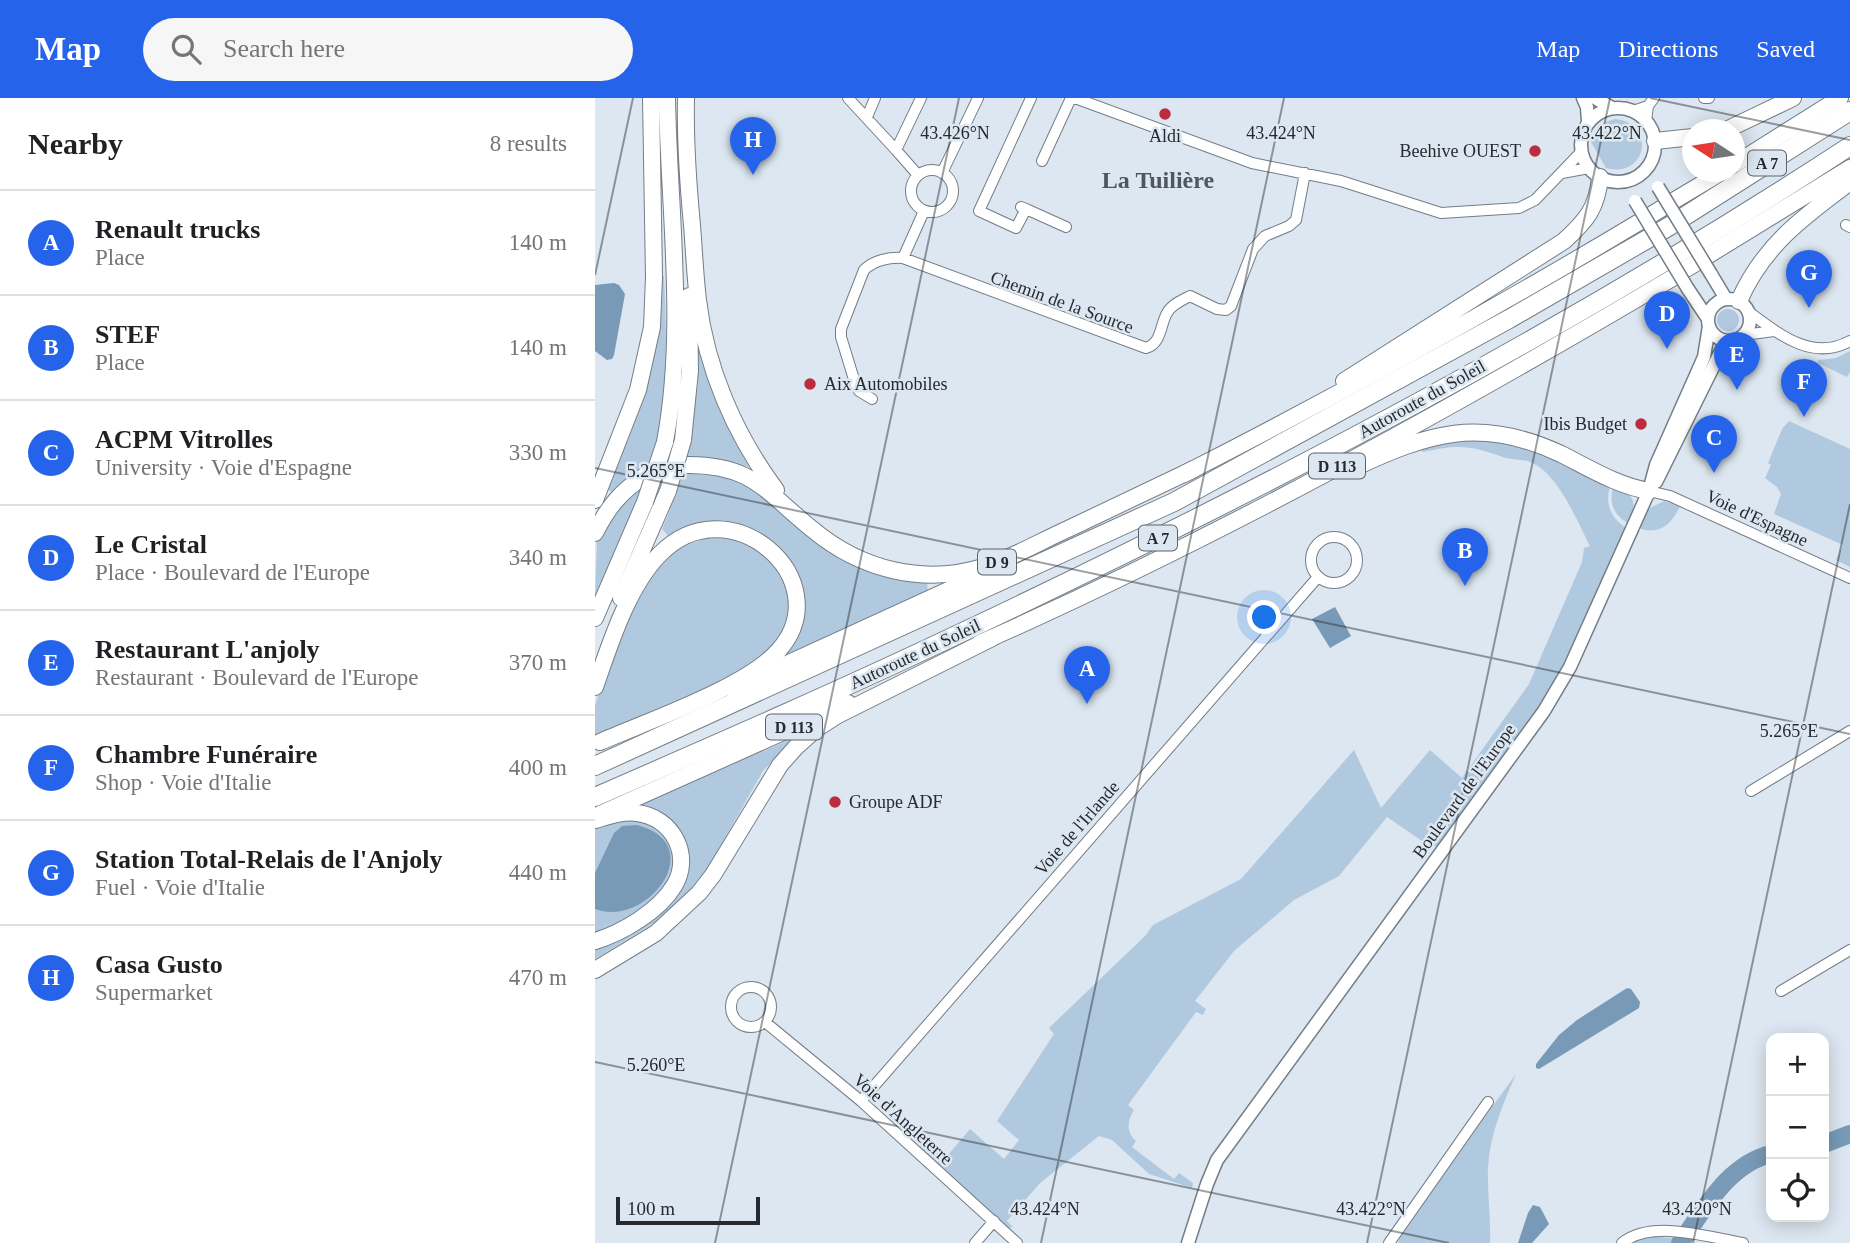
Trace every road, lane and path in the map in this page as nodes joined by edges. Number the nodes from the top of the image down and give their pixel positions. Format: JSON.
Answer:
{"nodes":[{"id":1,"x":643,"y":98,"type":"edge"},
{"id":2,"x":651,"y":98,"type":"edge"},
{"id":3,"x":667,"y":98,"type":"edge"},
{"id":4,"x":685,"y":98,"type":"edge"},
{"id":5,"x":848,"y":98,"type":"edge"},
{"id":6,"x":875,"y":98,"type":"edge"},
{"id":7,"x":921,"y":98,"type":"edge"},
{"id":8,"x":978,"y":98,"type":"edge"},
{"id":9,"x":1031,"y":98,"type":"edge"},
{"id":10,"x":1073,"y":98,"type":"edge"},
{"id":11,"x":1583,"y":98,"type":"edge"},
{"id":12,"x":1595,"y":98,"type":"edge"},
{"id":13,"x":1793,"y":98,"type":"edge"},
{"id":14,"x":1840,"y":98,"type":"edge"},
{"id":15,"x":1651,"y":102,"type":"edge"},
{"id":16,"x":1612,"y":108,"type":"junction"},
{"id":17,"x":1633,"y":111,"type":"junction"},
{"id":18,"x":1850,"y":111,"type":"edge"},
{"id":19,"x":867,"y":117,"type":"junction"},
{"id":20,"x":1646,"y":121,"type":"junction"},
{"id":21,"x":1745,"y":121,"type":"edge"},
{"id":22,"x":1588,"y":122,"type":"junction"},
{"id":23,"x":1682,"y":138,"type":"edge"},
{"id":24,"x":685,"y":139,"type":"junction"},
{"id":25,"x":1655,"y":141,"type":"junction"},
{"id":26,"x":1850,"y":146,"type":"edge"},
{"id":27,"x":896,"y":150,"type":"junction"},
{"id":28,"x":1582,"y":151,"type":"junction"},
{"id":29,"x":1745,"y":157,"type":"edge"},
{"id":30,"x":1042,"y":161,"type":"dead end"},
{"id":31,"x":1850,"y":168,"type":"edge"},
{"id":32,"x":1646,"y":169,"type":"junction"},
{"id":33,"x":1595,"y":172,"type":"junction"},
{"id":34,"x":942,"y":173,"type":"junction"},
{"id":35,"x":1305,"y":173,"type":"junction"},
{"id":36,"x":1562,"y":173,"type":"junction"},
{"id":37,"x":918,"y":176,"type":"junction"},
{"id":38,"x":1624,"y":181,"type":"junction"},
{"id":39,"x":1706,"y":182,"type":"edge"},
{"id":40,"x":1850,"y":182,"type":"edge"},
{"id":41,"x":924,"y":211,"type":"junction"},
{"id":42,"x":1066,"y":227,"type":"dead end"},
{"id":43,"x":653,"y":247,"type":"junction"},
{"id":44,"x":903,"y":258,"type":"junction"},
{"id":45,"x":1738,"y":304,"type":"junction"},
{"id":46,"x":1708,"y":323,"type":"junction"},
{"id":47,"x":1774,"y":331,"type":"junction"},
{"id":48,"x":1744,"y":335,"type":"junction"},
{"id":49,"x":1726,"y":341,"type":"junction"},
{"id":50,"x":1850,"y":341,"type":"edge"},
{"id":51,"x":649,"y":343,"type":"junction"},
{"id":52,"x":871,"y":398,"type":"dead end"},
{"id":53,"x":1231,"y":449,"type":"junction"},
{"id":54,"x":683,"y":465,"type":"dead end"},
{"id":55,"x":1193,"y":469,"type":"junction"},
{"id":56,"x":595,"y":475,"type":"edge"},
{"id":57,"x":646,"y":475,"type":"dead end"},
{"id":58,"x":1649,"y":491,"type":"junction"},
{"id":59,"x":595,"y":500,"type":"edge"},
{"id":60,"x":797,"y":516,"type":"junction"},
{"id":61,"x":595,"y":533,"type":"edge"},
{"id":62,"x":1207,"y":536,"type":"junction"},
{"id":63,"x":1318,"y":577,"type":"junction"},
{"id":64,"x":1850,"y":578,"type":"edge"},
{"id":65,"x":595,"y":618,"type":"edge"},
{"id":66,"x":992,"y":638,"type":"junction"},
{"id":67,"x":595,"y":662,"type":"edge"},
{"id":68,"x":595,"y":687,"type":"edge"},
{"id":69,"x":1850,"y":731,"type":"edge"},
{"id":70,"x":598,"y":743,"type":"edge"},
{"id":71,"x":595,"y":766,"type":"edge"},
{"id":72,"x":1751,"y":791,"type":"dead end"},
{"id":73,"x":595,"y":797,"type":"edge"},
{"id":74,"x":595,"y":818,"type":"edge"},
{"id":75,"x":595,"y":941,"type":"edge"},
{"id":76,"x":1850,"y":950,"type":"edge"},
{"id":77,"x":595,"y":970,"type":"edge"},
{"id":78,"x":1781,"y":991,"type":"dead end"},
{"id":79,"x":765,"y":1022,"type":"junction"},
{"id":80,"x":861,"y":1101,"type":"junction"},
{"id":81,"x":1488,"y":1102,"type":"dead end"},
{"id":82,"x":994,"y":1221,"type":"junction"},
{"id":83,"x":1718,"y":1241,"type":"edge"},
{"id":84,"x":975,"y":1243,"type":"edge"},
{"id":85,"x":1017,"y":1243,"type":"edge"},
{"id":86,"x":1188,"y":1243,"type":"edge"},
{"id":87,"x":1389,"y":1243,"type":"edge"},
{"id":88,"x":1622,"y":1243,"type":"edge"},
{"id":89,"x":1743,"y":1243,"type":"edge"}],
"edges":[{"from":1,"to":43,"type":"main road"},
{"from":2,"to":43,"type":"main road"},
{"from":3,"to":65,"type":"main road","bridge":true},
{"from":4,"to":24,"type":"main road"},
{"from":5,"to":19,"type":"street"},
{"from":6,"to":19,"type":"street"},
{"from":7,"to":27,"type":"street"},
{"from":8,"to":34,"type":"street"},
{"from":9,"to":42,"type":"street"},
{"from":10,"to":30,"type":"street"},
{"from":10,"to":35,"type":"street"},
{"from":11,"to":22,"type":"street"},
{"from":12,"to":16,"type":"street"},
{"from":13,"to":21,"type":"main road"},
{"from":14,"to":29,"type":"main road"},
{"from":15,"to":17,"type":"street"},
{"from":15,"to":20,"type":"street"},
{"from":16,"to":17,"type":"street"},
{"from":16,"to":22,"type":"street"},
{"from":17,"to":20,"type":"street"},
{"from":18,"to":71,"type":"highway","name":"Autoroute du Soleil","number":"A 7"},
{"from":19,"to":27,"type":"street"},
{"from":20,"to":25,"type":"street"},
{"from":22,"to":28,"type":"street"},
{"from":23,"to":25,"type":"main road"},
{"from":24,"to":60,"type":"main road","number":"D 9"},
{"from":24,"to":67,"type":"main road","bridge":true},
{"from":25,"to":32,"type":"street"},
{"from":26,"to":73,"type":"highway","name":"Autoroute du Soleil","number":"A 7"},
{"from":27,"to":37,"type":"street"},
{"from":28,"to":33,"type":"street"},
{"from":28,"to":36,"type":"street"},
{"from":31,"to":62,"type":"main road","number":"D 113"},
{"from":32,"to":38,"type":"street"},
{"from":32,"to":45,"type":"street","bridge":true},
{"from":33,"to":36,"type":"street"},
{"from":33,"to":38,"type":"street"},
{"from":33,"to":53,"type":"main road"},
{"from":34,"to":37,"type":"street"},
{"from":34,"to":41,"type":"street"},
{"from":35,"to":36,"type":"street"},
{"from":35,"to":44,"type":"street","name":"Chemin de la Source"},
{"from":37,"to":41,"type":"street"},
{"from":38,"to":46,"type":"street","bridge":true},
{"from":39,"to":53,"type":"main road"},
{"from":40,"to":45,"type":"main road"},
{"from":41,"to":44,"type":"street"},
{"from":43,"to":51,"type":"main road"},
{"from":44,"to":52,"type":"street"},
{"from":45,"to":46,"type":"street"},
{"from":45,"to":47,"type":"street"},
{"from":45,"to":48,"type":"street"},
{"from":46,"to":49,"type":"street"},
{"from":46,"to":58,"type":"street","name":"Boulevard de l'Europe"},
{"from":47,"to":48,"type":"street"},
{"from":47,"to":50,"type":"street"},
{"from":48,"to":49,"type":"street"},
{"from":49,"to":58,"type":"street"},
{"from":51,"to":56,"type":"main road"},
{"from":51,"to":59,"type":"main road"},
{"from":53,"to":55,"type":"main road"},
{"from":54,"to":60,"type":"main road","number":"D 9"},
{"from":55,"to":60,"type":"main road","number":"D 9"},
{"from":55,"to":70,"type":"main road"},
{"from":57,"to":61,"type":"main road"},
{"from":58,"to":62,"type":"main road"},
{"from":58,"to":64,"type":"street","name":"Voie d'Espagne"},
{"from":58,"to":86,"type":"street","name":"Boulevard de l'Europe"},
{"from":62,"to":66,"type":"main road","number":"D 113"},
{"from":63,"to":63,"type":"street"},
{"from":63,"to":80,"type":"street","name":"Voie de l'Irlande"},
{"from":66,"to":74,"type":"main road","number":"D 113"},
{"from":66,"to":77,"type":"main road"},
{"from":68,"to":70,"type":"main road"},
{"from":69,"to":72,"type":"street"},
{"from":74,"to":75,"type":"main road"},
{"from":76,"to":78,"type":"street"},
{"from":79,"to":79,"type":"street"},
{"from":79,"to":80,"type":"street","name":"Voie d'Angleterre"},
{"from":80,"to":82,"type":"street","name":"Voie d'Angleterre"},
{"from":81,"to":87,"type":"street"},
{"from":82,"to":84,"type":"street"},
{"from":82,"to":85,"type":"street","name":"Voie d'Angleterre"},
{"from":83,"to":88,"type":"street"},
{"from":83,"to":89,"type":"street"}]}
